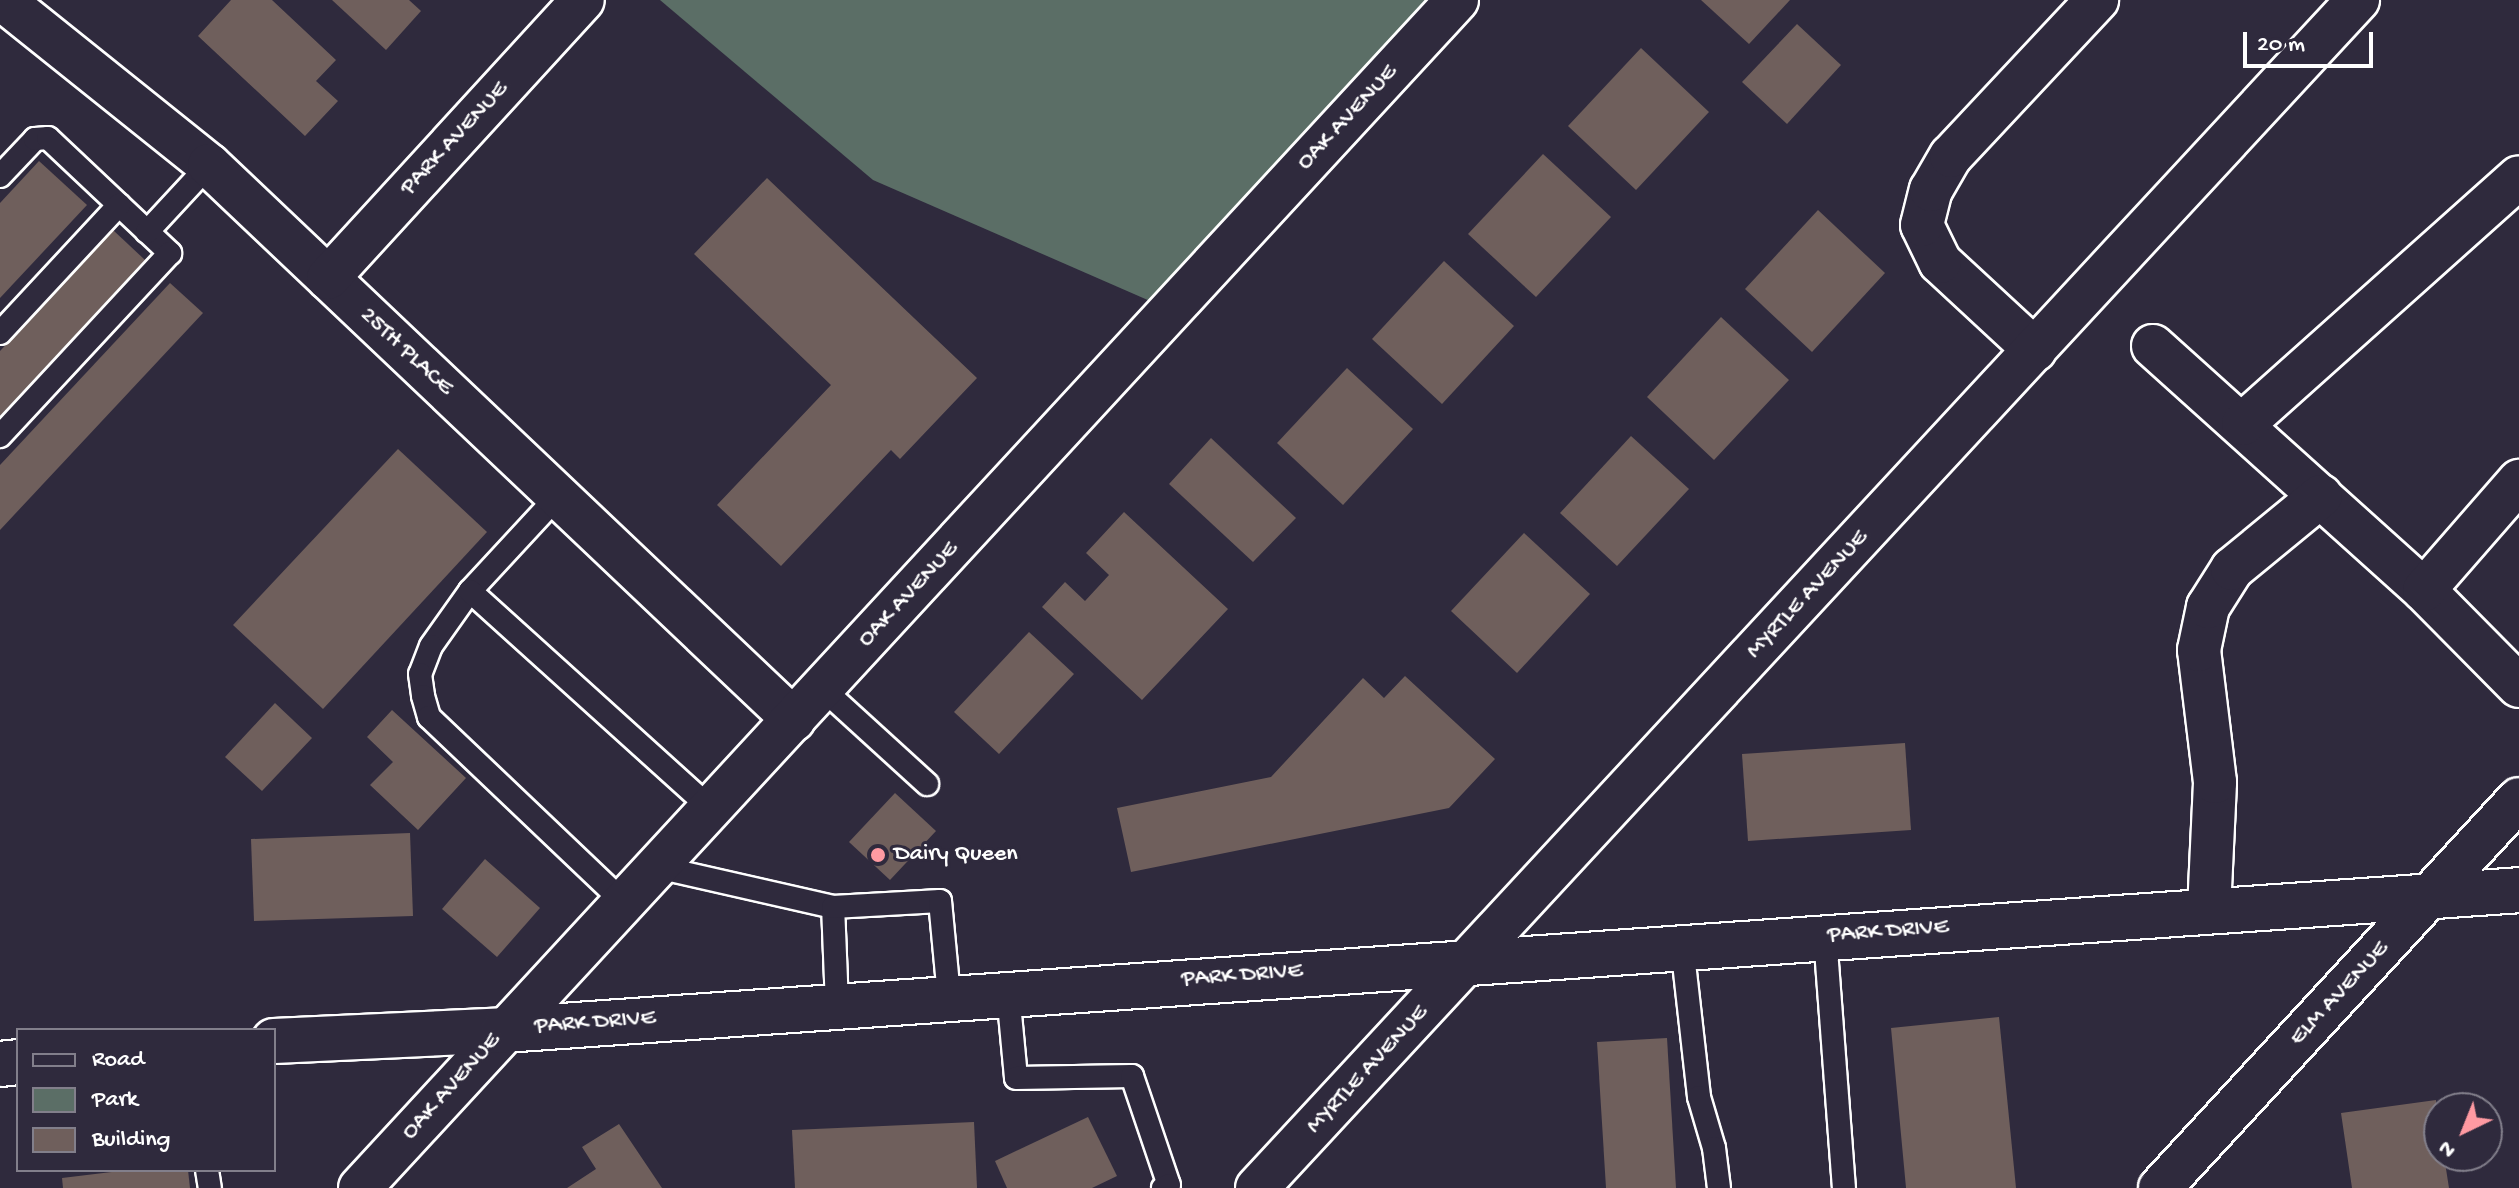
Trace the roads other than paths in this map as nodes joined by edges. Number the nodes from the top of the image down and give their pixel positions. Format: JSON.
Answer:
{"nodes":[{"id":1,"x":3,"y":0,"type":"edge"},
{"id":2,"x":583,"y":0,"type":"edge"},
{"id":3,"x":1457,"y":0,"type":"edge"},
{"id":4,"x":2097,"y":0,"type":"edge"},
{"id":5,"x":2358,"y":0,"type":"edge"},
{"id":6,"x":209,"y":165,"type":"junction"},
{"id":7,"x":0,"y":176,"type":"edge"},
{"id":8,"x":2519,"y":177,"type":"edge"},
{"id":9,"x":119,"y":205,"type":"junction"},
{"id":10,"x":147,"y":232,"type":"junction"},
{"id":11,"x":328,"y":278,"type":"junction"},
{"id":12,"x":0,"y":333,"type":"edge"},
{"id":13,"x":2153,"y":346,"type":"dead end"},
{"id":14,"x":2035,"y":350,"type":"junction"},
{"id":15,"x":2243,"y":424,"type":"junction"},
{"id":16,"x":0,"y":436,"type":"edge"},
{"id":17,"x":2519,"y":481,"type":"edge"},
{"id":18,"x":558,"y":496,"type":"junction"},
{"id":19,"x":2321,"y":496,"type":"junction"},
{"id":20,"x":2424,"y":590,"type":"junction"},
{"id":21,"x":470,"y":591,"type":"junction"},
{"id":22,"x":2519,"y":686,"type":"edge"},
{"id":23,"x":823,"y":689,"type":"junction"},
{"id":24,"x":794,"y":720,"type":"junction"},
{"id":25,"x":927,"y":784,"type":"dead end"},
{"id":26,"x":2519,"y":799,"type":"edge"},
{"id":27,"x":711,"y":809,"type":"junction"},
{"id":28,"x":657,"y":867,"type":"junction"},
{"id":29,"x":2519,"y":890,"type":"edge"},
{"id":30,"x":2432,"y":895,"type":"junction"},
{"id":31,"x":623,"y":902,"type":"junction"},
{"id":32,"x":833,"y":907,"type":"junction"},
{"id":33,"x":2209,"y":910,"type":"junction"},
{"id":34,"x":1825,"y":936,"type":"junction"},
{"id":35,"x":1682,"y":945,"type":"junction"},
{"id":36,"x":1472,"y":960,"type":"junction"},
{"id":37,"x":1008,"y":993,"type":"junction"},
{"id":38,"x":949,"y":997,"type":"junction"},
{"id":39,"x":837,"y":1005,"type":"junction"},
{"id":40,"x":504,"y":1030,"type":"junction"},
{"id":41,"x":276,"y":1041,"type":"edge"},
{"id":42,"x":360,"y":1188,"type":"edge"},
{"id":43,"x":1163,"y":1188,"type":"edge"},
{"id":44,"x":1257,"y":1188,"type":"edge"},
{"id":45,"x":1719,"y":1188,"type":"edge"},
{"id":46,"x":1844,"y":1188,"type":"edge"},
{"id":47,"x":2160,"y":1188,"type":"edge"}],
"edges":[{"from":1,"to":6,"type":"street","name":"25TH PLACE"},
{"from":2,"to":11,"type":"street","name":"PARK AVENUE"},
{"from":3,"to":23,"type":"street","name":"OAK AVENUE"},
{"from":4,"to":14,"type":"street"},
{"from":5,"to":14,"type":"street","name":"MYRTLE AVENUE"},
{"from":6,"to":10,"type":"lane"},
{"from":6,"to":11,"type":"street","name":"25TH PLACE"},
{"from":7,"to":9,"type":"lane"},
{"from":8,"to":15,"type":"street"},
{"from":9,"to":10,"type":"lane"},
{"from":9,"to":12,"type":"lane"},
{"from":10,"to":16,"type":"lane"},
{"from":11,"to":18,"type":"street","name":"25TH PLACE"},
{"from":13,"to":15,"type":"street"},
{"from":14,"to":36,"type":"street","name":"MYRTLE AVENUE"},
{"from":15,"to":19,"type":"street"},
{"from":17,"to":20,"type":"street"},
{"from":18,"to":21,"type":"lane"},
{"from":18,"to":24,"type":"street","name":"25TH PLACE"},
{"from":19,"to":20,"type":"street"},
{"from":19,"to":33,"type":"street"},
{"from":20,"to":22,"type":"street"},
{"from":21,"to":27,"type":"lane"},
{"from":21,"to":31,"type":"lane"},
{"from":23,"to":24,"type":"street","name":"OAK AVENUE"},
{"from":23,"to":25,"type":"lane"},
{"from":24,"to":27,"type":"street","name":"OAK AVENUE"},
{"from":26,"to":30,"type":"street","name":"ELM AVENUE"},
{"from":27,"to":28,"type":"street","name":"OAK AVENUE"},
{"from":28,"to":31,"type":"street","name":"OAK AVENUE"},
{"from":28,"to":32,"type":"lane"},
{"from":29,"to":30,"type":"street","name":"PARK DRIVE"},
{"from":30,"to":33,"type":"street","name":"PARK DRIVE"},
{"from":30,"to":47,"type":"street","name":"ELM AVENUE"},
{"from":31,"to":40,"type":"street","name":"OAK AVENUE"},
{"from":32,"to":38,"type":"lane"},
{"from":32,"to":39,"type":"lane"},
{"from":33,"to":34,"type":"street","name":"PARK DRIVE"},
{"from":34,"to":35,"type":"street","name":"PARK DRIVE"},
{"from":34,"to":46,"type":"lane"},
{"from":35,"to":36,"type":"street","name":"PARK DRIVE"},
{"from":35,"to":45,"type":"lane"},
{"from":36,"to":37,"type":"street","name":"PARK DRIVE"},
{"from":36,"to":44,"type":"street","name":"MYRTLE AVENUE"},
{"from":37,"to":38,"type":"street","name":"PARK DRIVE"},
{"from":37,"to":43,"type":"lane"},
{"from":38,"to":39,"type":"street","name":"PARK DRIVE"},
{"from":39,"to":40,"type":"street","name":"PARK DRIVE"},
{"from":40,"to":41,"type":"street","name":"PARK DRIVE"},
{"from":40,"to":42,"type":"street","name":"OAK AVENUE"}]}
